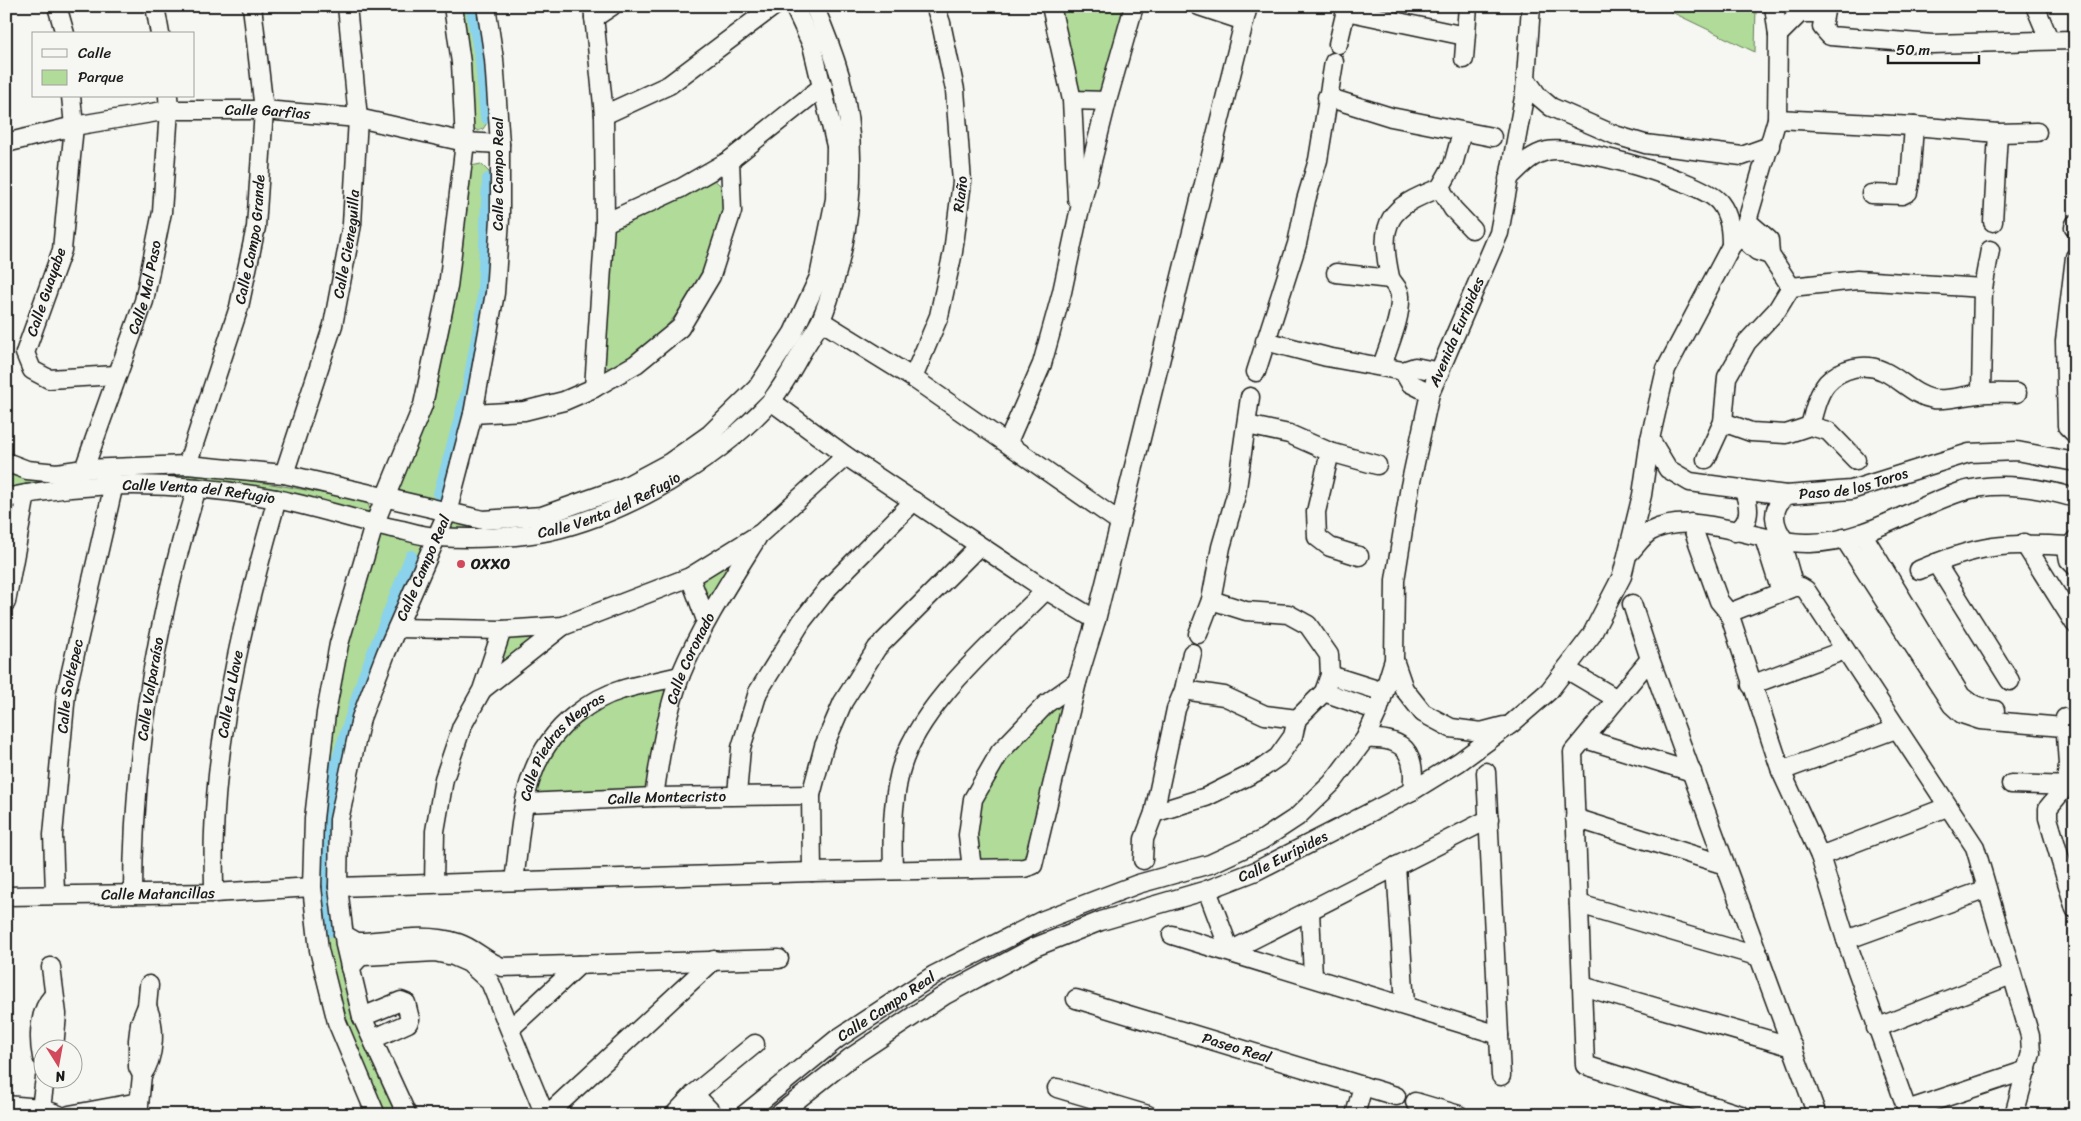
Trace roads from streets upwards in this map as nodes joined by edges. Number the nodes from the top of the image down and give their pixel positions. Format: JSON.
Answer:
{"nodes":[{"id":1,"x":58,"y":6,"type":"edge"},
{"id":2,"x":155,"y":6,"type":"edge"},
{"id":3,"x":252,"y":6,"type":"edge"},
{"id":4,"x":347,"y":6,"type":"edge"},
{"id":5,"x":453,"y":6,"type":"edge"},
{"id":6,"x":486,"y":6,"type":"edge"},
{"id":7,"x":612,"y":6,"type":"edge"},
{"id":8,"x":774,"y":6,"type":"edge"},
{"id":9,"x":794,"y":6,"type":"edge"},
{"id":10,"x":814,"y":6,"type":"edge"},
{"id":11,"x":934,"y":6,"type":"edge"},
{"id":12,"x":1051,"y":6,"type":"edge"},
{"id":13,"x":1134,"y":6,"type":"edge"},
{"id":14,"x":1199,"y":6,"type":"edge"},
{"id":15,"x":1468,"y":6,"type":"edge"},
{"id":16,"x":1531,"y":6,"type":"edge"},
{"id":17,"x":1774,"y":6,"type":"edge"},
{"id":18,"x":2035,"y":6,"type":"edge"},
{"id":19,"x":1347,"y":8,"type":"edge"},
{"id":20,"x":1824,"y":10,"type":"edge"},
{"id":21,"x":594,"y":12,"type":"edge"},
{"id":22,"x":1246,"y":14,"type":"edge"},
{"id":23,"x":64,"y":32,"type":"edge"},
{"id":24,"x":160,"y":32,"type":"edge"},
{"id":25,"x":1778,"y":35,"type":"junction"},
{"id":26,"x":1465,"y":36,"type":"junction"},
{"id":27,"x":2048,"y":39,"type":"junction"},
{"id":28,"x":2072,"y":40,"type":"dead end"},
{"id":29,"x":1338,"y":44,"type":"dead end"},
{"id":30,"x":1464,"y":59,"type":"dead end"},
{"id":31,"x":1334,"y":62,"type":"dead end"},
{"id":32,"x":1526,"y":78,"type":"junction"},
{"id":33,"x":823,"y":86,"type":"junction"},
{"id":34,"x":71,"y":98,"type":"edge"},
{"id":35,"x":1327,"y":98,"type":"junction"},
{"id":36,"x":1072,"y":100,"type":"junction"},
{"id":37,"x":1107,"y":101,"type":"junction"},
{"id":38,"x":168,"y":103,"type":"edge"},
{"id":39,"x":264,"y":110,"type":"junction"},
{"id":40,"x":604,"y":115,"type":"junction"},
{"id":41,"x":358,"y":118,"type":"junction"},
{"id":42,"x":1777,"y":119,"type":"junction"},
{"id":43,"x":74,"y":126,"type":"junction"},
{"id":44,"x":1914,"y":126,"type":"junction"},
{"id":45,"x":1462,"y":132,"type":"junction"},
{"id":46,"x":2037,"y":132,"type":"dead end"},
{"id":47,"x":1998,"y":133,"type":"junction"},
{"id":48,"x":1492,"y":137,"type":"dead end"},
{"id":49,"x":465,"y":142,"type":"junction"},
{"id":50,"x":6,"y":143,"type":"edge"},
{"id":51,"x":500,"y":144,"type":"junction"},
{"id":52,"x":1770,"y":146,"type":"junction"},
{"id":53,"x":730,"y":160,"type":"junction"},
{"id":54,"x":1508,"y":179,"type":"junction"},
{"id":55,"x":1440,"y":188,"type":"junction"},
{"id":56,"x":1872,"y":194,"type":"dead end"},
{"id":57,"x":1078,"y":217,"type":"junction"},
{"id":58,"x":1993,"y":222,"type":"dead end"},
{"id":59,"x":605,"y":223,"type":"junction"},
{"id":60,"x":1472,"y":229,"type":"dead end"},
{"id":61,"x":1739,"y":235,"type":"junction"},
{"id":62,"x":1990,"y":250,"type":"dead end"},
{"id":63,"x":2075,"y":258,"type":"edge"},
{"id":64,"x":1336,"y":274,"type":"dead end"},
{"id":65,"x":1390,"y":279,"type":"junction"},
{"id":66,"x":1791,"y":287,"type":"junction"},
{"id":67,"x":1983,"y":288,"type":"junction"},
{"id":68,"x":821,"y":321,"type":"junction"},
{"id":69,"x":1265,"y":341,"type":"junction"},
{"id":70,"x":1382,"y":366,"type":"junction"},
{"id":71,"x":1403,"y":371,"type":"junction"},
{"id":72,"x":1256,"y":372,"type":"dead end"},
{"id":73,"x":1440,"y":372,"type":"junction"},
{"id":74,"x":116,"y":375,"type":"junction"},
{"id":75,"x":913,"y":378,"type":"junction"},
{"id":76,"x":594,"y":388,"type":"junction"},
{"id":77,"x":1430,"y":393,"type":"junction"},
{"id":78,"x":1981,"y":393,"type":"junction"},
{"id":79,"x":2017,"y":393,"type":"dead end"},
{"id":80,"x":1250,"y":397,"type":"dead end"},
{"id":81,"x":771,"y":401,"type":"junction"},
{"id":82,"x":473,"y":414,"type":"junction"},
{"id":83,"x":1723,"y":422,"type":"junction"},
{"id":84,"x":1248,"y":425,"type":"junction"},
{"id":85,"x":1810,"y":426,"type":"junction"},
{"id":86,"x":2075,"y":434,"type":"edge"},
{"id":87,"x":1650,"y":438,"type":"junction"},
{"id":88,"x":1008,"y":442,"type":"junction"},
{"id":89,"x":1330,"y":452,"type":"junction"},
{"id":90,"x":846,"y":456,"type":"junction"},
{"id":91,"x":1706,"y":459,"type":"dead end"},
{"id":92,"x":1856,"y":460,"type":"dead end"},
{"id":93,"x":6,"y":462,"type":"edge"},
{"id":94,"x":2075,"y":462,"type":"edge"},
{"id":95,"x":1378,"y":464,"type":"dead end"},
{"id":96,"x":187,"y":465,"type":"junction"},
{"id":97,"x":84,"y":469,"type":"junction"},
{"id":98,"x":284,"y":474,"type":"junction"},
{"id":99,"x":114,"y":484,"type":"junction"},
{"id":100,"x":198,"y":488,"type":"junction"},
{"id":101,"x":1743,"y":489,"type":"junction"},
{"id":102,"x":26,"y":494,"type":"junction"},
{"id":103,"x":1786,"y":495,"type":"junction"},
{"id":104,"x":6,"y":498,"type":"edge"},
{"id":105,"x":386,"y":498,"type":"junction"},
{"id":106,"x":2075,"y":498,"type":"edge"},
{"id":107,"x":277,"y":499,"type":"junction"},
{"id":108,"x":914,"y":501,"type":"junction"},
{"id":109,"x":447,"y":513,"type":"junction"},
{"id":110,"x":1120,"y":522,"type":"junction"},
{"id":111,"x":1691,"y":523,"type":"junction"},
{"id":112,"x":374,"y":525,"type":"junction"},
{"id":113,"x":1735,"y":532,"type":"junction"},
{"id":114,"x":760,"y":533,"type":"junction"},
{"id":115,"x":1862,"y":534,"type":"junction"},
{"id":116,"x":435,"y":537,"type":"junction"},
{"id":117,"x":1844,"y":538,"type":"junction"},
{"id":118,"x":1776,"y":540,"type":"junction"},
{"id":119,"x":2024,"y":543,"type":"junction"},
{"id":120,"x":2072,"y":543,"type":"edge"},
{"id":121,"x":979,"y":546,"type":"junction"},
{"id":122,"x":1629,"y":553,"type":"junction"},
{"id":123,"x":1359,"y":556,"type":"dead end"},
{"id":124,"x":1936,"y":563,"type":"junction"},
{"id":125,"x":2075,"y":566,"type":"edge"},
{"id":126,"x":1919,"y":570,"type":"dead end"},
{"id":127,"x":690,"y":577,"type":"junction"},
{"id":128,"x":1788,"y":589,"type":"junction"},
{"id":129,"x":1046,"y":590,"type":"junction"},
{"id":130,"x":1211,"y":600,"type":"junction"},
{"id":131,"x":6,"y":602,"type":"edge"},
{"id":132,"x":1632,"y":604,"type":"dead end"},
{"id":133,"x":1729,"y":613,"type":"junction"},
{"id":134,"x":706,"y":620,"type":"junction"},
{"id":135,"x":1096,"y":620,"type":"junction"},
{"id":136,"x":2075,"y":624,"type":"edge"},
{"id":137,"x":563,"y":626,"type":"junction"},
{"id":138,"x":397,"y":628,"type":"junction"},
{"id":139,"x":502,"y":630,"type":"junction"},
{"id":140,"x":1198,"y":634,"type":"dead end"},
{"id":141,"x":1846,"y":650,"type":"junction"},
{"id":142,"x":1192,"y":653,"type":"dead end"},
{"id":143,"x":1394,"y":660,"type":"junction"},
{"id":144,"x":1650,"y":660,"type":"junction"},
{"id":145,"x":1566,"y":668,"type":"junction"},
{"id":146,"x":680,"y":676,"type":"junction"},
{"id":147,"x":1330,"y":676,"type":"junction"},
{"id":148,"x":2010,"y":681,"type":"dead end"},
{"id":149,"x":1077,"y":682,"type":"junction"},
{"id":150,"x":1751,"y":684,"type":"junction"},
{"id":151,"x":482,"y":690,"type":"junction"},
{"id":152,"x":1184,"y":690,"type":"junction"},
{"id":153,"x":1324,"y":692,"type":"junction"},
{"id":154,"x":1384,"y":692,"type":"junction"},
{"id":155,"x":1617,"y":699,"type":"junction"},
{"id":156,"x":1378,"y":711,"type":"junction"},
{"id":157,"x":1297,"y":719,"type":"junction"},
{"id":158,"x":2070,"y":723,"type":"edge"},
{"id":159,"x":1511,"y":724,"type":"junction"},
{"id":160,"x":1896,"y":729,"type":"junction"},
{"id":161,"x":1365,"y":739,"type":"junction"},
{"id":162,"x":1585,"y":739,"type":"junction"},
{"id":163,"x":1781,"y":771,"type":"junction"},
{"id":164,"x":1486,"y":772,"type":"dead end"},
{"id":165,"x":1692,"y":772,"type":"junction"},
{"id":166,"x":2011,"y":784,"type":"dead end"},
{"id":167,"x":2071,"y":786,"type":"edge"},
{"id":168,"x":1412,"y":791,"type":"junction"},
{"id":169,"x":736,"y":795,"type":"junction"},
{"id":170,"x":811,"y":795,"type":"junction"},
{"id":171,"x":654,"y":797,"type":"junction"},
{"id":172,"x":524,"y":803,"type":"junction"},
{"id":173,"x":1947,"y":807,"type":"junction"},
{"id":174,"x":1154,"y":813,"type":"junction"},
{"id":175,"x":1575,"y":818,"type":"junction"},
{"id":176,"x":1489,"y":819,"type":"junction"},
{"id":177,"x":1820,"y":856,"type":"junction"},
{"id":178,"x":1143,"y":860,"type":"dead end"},
{"id":179,"x":1725,"y":865,"type":"junction"},
{"id":180,"x":1396,"y":866,"type":"junction"},
{"id":181,"x":972,"y":869,"type":"junction"},
{"id":182,"x":893,"y":870,"type":"junction"},
{"id":183,"x":812,"y":872,"type":"junction"},
{"id":184,"x":514,"y":881,"type":"junction"},
{"id":185,"x":434,"y":883,"type":"junction"},
{"id":186,"x":1138,"y":884,"type":"junction"},
{"id":187,"x":338,"y":887,"type":"junction"},
{"id":188,"x":312,"y":888,"type":"junction"},
{"id":189,"x":1987,"y":889,"type":"junction"},
{"id":190,"x":1207,"y":890,"type":"junction"},
{"id":191,"x":55,"y":893,"type":"junction"},
{"id":192,"x":214,"y":893,"type":"junction"},
{"id":193,"x":133,"y":894,"type":"junction"},
{"id":194,"x":6,"y":896,"type":"edge"},
{"id":195,"x":1580,"y":904,"type":"junction"},
{"id":196,"x":1146,"y":907,"type":"junction"},
{"id":197,"x":2075,"y":909,"type":"edge"},
{"id":198,"x":1310,"y":910,"type":"junction"},
{"id":199,"x":1041,"y":921,"type":"joint"},
{"id":200,"x":343,"y":934,"type":"junction"},
{"id":201,"x":1172,"y":935,"type":"dead end"},
{"id":202,"x":1846,"y":940,"type":"junction"},
{"id":203,"x":425,"y":945,"type":"junction"},
{"id":204,"x":400,"y":946,"type":"junction"},
{"id":205,"x":1035,"y":947,"type":"joint"},
{"id":206,"x":1230,"y":951,"type":"junction"},
{"id":207,"x":1760,"y":957,"type":"junction"},
{"id":208,"x":779,"y":959,"type":"dead end"},
{"id":209,"x":714,"y":960,"type":"junction"},
{"id":210,"x":579,"y":965,"type":"junction"},
{"id":211,"x":51,"y":967,"type":"dead end"},
{"id":212,"x":502,"y":967,"type":"junction"},
{"id":213,"x":350,"y":968,"type":"junction"},
{"id":214,"x":2011,"y":975,"type":"junction"},
{"id":215,"x":1313,"y":977,"type":"junction"},
{"id":216,"x":490,"y":982,"type":"junction"},
{"id":217,"x":149,"y":985,"type":"dead end"},
{"id":218,"x":1582,"y":986,"type":"junction"},
{"id":219,"x":53,"y":996,"type":"junction"},
{"id":220,"x":1076,"y":999,"type":"dead end"},
{"id":221,"x":1405,"y":1005,"type":"junction"},
{"id":222,"x":362,"y":1017,"type":"junction"},
{"id":223,"x":511,"y":1028,"type":"junction"},
{"id":224,"x":1876,"y":1028,"type":"junction"},
{"id":225,"x":1500,"y":1035,"type":"junction"},
{"id":226,"x":41,"y":1038,"type":"edge"},
{"id":227,"x":55,"y":1038,"type":"edge"},
{"id":228,"x":372,"y":1039,"type":"junction"},
{"id":229,"x":756,"y":1044,"type":"dead end"},
{"id":230,"x":1793,"y":1047,"type":"junction"},
{"id":231,"x":2027,"y":1070,"type":"junction"},
{"id":232,"x":1501,"y":1076,"type":"dead end"},
{"id":233,"x":1363,"y":1086,"type":"junction"},
{"id":234,"x":44,"y":1088,"type":"edge"},
{"id":235,"x":1057,"y":1088,"type":"dead end"},
{"id":236,"x":694,"y":1094,"type":"junction"},
{"id":237,"x":1396,"y":1096,"type":"dead end"},
{"id":238,"x":1415,"y":1102,"type":"dead end"},
{"id":239,"x":6,"y":1105,"type":"edge"},
{"id":240,"x":41,"y":1108,"type":"junction"},
{"id":241,"x":139,"y":1108,"type":"edge"},
{"id":242,"x":1908,"y":1112,"type":"edge"},
{"id":243,"x":1452,"y":1114,"type":"edge"},
{"id":244,"x":59,"y":1115,"type":"edge"},
{"id":245,"x":69,"y":1115,"type":"edge"},
{"id":246,"x":376,"y":1115,"type":"edge"},
{"id":247,"x":407,"y":1115,"type":"edge"},
{"id":248,"x":546,"y":1115,"type":"edge"},
{"id":249,"x":674,"y":1115,"type":"edge"},
{"id":250,"x":714,"y":1115,"type":"edge"},
{"id":251,"x":744,"y":1115,"type":"edge"},
{"id":252,"x":778,"y":1115,"type":"edge"},
{"id":253,"x":1148,"y":1115,"type":"edge"},
{"id":254,"x":1356,"y":1115,"type":"edge"},
{"id":255,"x":1741,"y":1115,"type":"edge"},
{"id":256,"x":1818,"y":1115,"type":"edge"},
{"id":257,"x":2014,"y":1115,"type":"edge"}],
"edges":[{"from":1,"to":23,"type":"street"},
{"from":2,"to":24,"type":"street"},
{"from":3,"to":39,"type":"street","name":"Calle Campo Grande"},
{"from":4,"to":41,"type":"street","name":"Calle Cieneguilla"},
{"from":5,"to":49,"type":"street"},
{"from":6,"to":51,"type":"street","name":"Calle Campo Real"},
{"from":7,"to":21,"type":"street"},
{"from":8,"to":40,"type":"street"},
{"from":9,"to":33,"type":"street","name":"Calle Venta del Refugio"},
{"from":10,"to":68,"type":"street","name":"Calle Venta del Refugio"},
{"from":11,"to":75,"type":"street","name":"Riaño"},
{"from":12,"to":36,"type":"street"},
{"from":13,"to":37,"type":"street"},
{"from":14,"to":22,"type":"street"},
{"from":15,"to":26,"type":"street"},
{"from":16,"to":32,"type":"street","name":"Avenida Euripides"},
{"from":17,"to":25,"type":"street","name":"Calle Eurípides"},
{"from":18,"to":27,"type":"street"},
{"from":19,"to":26,"type":"street"},
{"from":19,"to":29,"type":"street"},
{"from":20,"to":25,"type":"street"},
{"from":20,"to":27,"type":"street"},
{"from":21,"to":40,"type":"street"},
{"from":22,"to":110,"type":"street"},
{"from":25,"to":42,"type":"street","name":"Calle Eurípides"},
{"from":26,"to":30,"type":"street"},
{"from":27,"to":28,"type":"street"},
{"from":31,"to":35,"type":"street"},
{"from":32,"to":52,"type":"street"},
{"from":32,"to":54,"type":"street","name":"Avenida Euripides"},
{"from":33,"to":53,"type":"street"},
{"from":33,"to":109,"type":"street","name":"Calle Venta del Refugio"},
{"from":34,"to":43,"type":"street","name":"Calle Guayabe"},
{"from":35,"to":45,"type":"street"},
{"from":35,"to":69,"type":"street"},
{"from":36,"to":37,"type":"street"},
{"from":36,"to":57,"type":"street"},
{"from":37,"to":57,"type":"street"},
{"from":38,"to":39,"type":"street","name":"Calle Garfias"},
{"from":38,"to":43,"type":"street","name":"Calle Garfias"},
{"from":38,"to":74,"type":"street","name":"Calle Mal Paso"},
{"from":39,"to":41,"type":"street","name":"Calle Garfias"},
{"from":39,"to":96,"type":"street","name":"Calle Campo Grande"},
{"from":40,"to":59,"type":"street"},
{"from":41,"to":49,"type":"street","name":"Calle Garfias"},
{"from":41,"to":98,"type":"street","name":"Calle Cieneguilla"},
{"from":42,"to":44,"type":"street"},
{"from":42,"to":52,"type":"street","name":"Calle Eurípides"},
{"from":43,"to":50,"type":"street","name":"Calle Garfias"},
{"from":43,"to":74,"type":"street","name":"Calle Guayabe"},
{"from":44,"to":47,"type":"street"},
{"from":44,"to":56,"type":"street"},
{"from":45,"to":48,"type":"street"},
{"from":45,"to":55,"type":"street"},
{"from":46,"to":47,"type":"street"},
{"from":47,"to":58,"type":"street"},
{"from":49,"to":51,"type":"street","name":"Calle Garfias"},
{"from":49,"to":105,"type":"street"},
{"from":51,"to":82,"type":"street","name":"Calle Campo Real"},
{"from":52,"to":61,"type":"street","name":"Calle Eurípides"},
{"from":53,"to":59,"type":"street"},
{"from":53,"to":76,"type":"street"},
{"from":54,"to":61,"type":"street"},
{"from":54,"to":73,"type":"street","name":"Avenida Euripides"},
{"from":55,"to":60,"type":"street"},
{"from":55,"to":65,"type":"street"},
{"from":57,"to":88,"type":"street"},
{"from":59,"to":76,"type":"street"},
{"from":61,"to":66,"type":"street"},
{"from":61,"to":87,"type":"street","name":"Calle Eurípides"},
{"from":62,"to":67,"type":"street"},
{"from":63,"to":86,"type":"street"},
{"from":64,"to":65,"type":"street"},
{"from":65,"to":70,"type":"street"},
{"from":66,"to":67,"type":"street"},
{"from":66,"to":83,"type":"street"},
{"from":67,"to":78,"type":"street"},
{"from":68,"to":75,"type":"street"},
{"from":68,"to":81,"type":"street","name":"Calle Venta del Refugio"},
{"from":69,"to":70,"type":"street"},
{"from":69,"to":72,"type":"street"},
{"from":70,"to":71,"type":"street"},
{"from":71,"to":73,"type":"street"},
{"from":71,"to":77,"type":"street"},
{"from":73,"to":77,"type":"street","name":"Avenida Euripides"},
{"from":74,"to":97,"type":"street","name":"Calle Mal Paso"},
{"from":75,"to":88,"type":"street"},
{"from":76,"to":82,"type":"street"},
{"from":77,"to":143,"type":"street","name":"Avenida Euripides"},
{"from":78,"to":79,"type":"street"},
{"from":78,"to":85,"type":"street"},
{"from":80,"to":84,"type":"street"},
{"from":81,"to":90,"type":"street"},
{"from":81,"to":116,"type":"street","name":"Calle Venta del Refugio"},
{"from":82,"to":109,"type":"street","name":"Calle Campo Real"},
{"from":83,"to":85,"type":"street"},
{"from":83,"to":91,"type":"street"},
{"from":84,"to":89,"type":"street"},
{"from":84,"to":130,"type":"street"},
{"from":85,"to":92,"type":"street"},
{"from":87,"to":101,"type":"street","name":"Paso de los Toros"},
{"from":87,"to":122,"type":"street","name":"Calle Eurípides"},
{"from":88,"to":110,"type":"street"},
{"from":89,"to":95,"type":"street"},
{"from":89,"to":123,"type":"street"},
{"from":90,"to":108,"type":"street"},
{"from":90,"to":114,"type":"street"},
{"from":93,"to":97,"type":"street","name":"Calle Venta del Refugio"},
{"from":94,"to":103,"type":"street","name":"Paso de los Toros"},
{"from":96,"to":97,"type":"street","name":"Calle Venta del Refugio"},
{"from":96,"to":98,"type":"street","name":"Calle Venta del Refugio"},
{"from":98,"to":105,"type":"street","name":"Calle Venta del Refugio"},
{"from":99,"to":100,"type":"street","name":"Calle Venta del Refugio"},
{"from":99,"to":102,"type":"street","name":"Calle Venta del Refugio"},
{"from":99,"to":191,"type":"street","name":"Calle Soltepec"},
{"from":100,"to":107,"type":"street","name":"Calle Venta del Refugio"},
{"from":100,"to":193,"type":"street","name":"Calle Valparaíso"},
{"from":101,"to":103,"type":"street","name":"Paso de los Toros"},
{"from":101,"to":113,"type":"street"},
{"from":102,"to":104,"type":"street","name":"Calle Venta del Refugio"},
{"from":102,"to":131,"type":"street"},
{"from":103,"to":118,"type":"street"},
{"from":105,"to":109,"type":"street","name":"Calle Venta del Refugio"},
{"from":105,"to":112,"type":"street"},
{"from":106,"to":115,"type":"street"},
{"from":107,"to":112,"type":"street","name":"Calle Venta del Refugio"},
{"from":107,"to":192,"type":"street","name":"Calle La Llave"},
{"from":108,"to":121,"type":"street"},
{"from":108,"to":169,"type":"street"},
{"from":109,"to":116,"type":"street","name":"Calle Campo Real"},
{"from":110,"to":135,"type":"street"},
{"from":111,"to":113,"type":"street"},
{"from":111,"to":122,"type":"street"},
{"from":111,"to":133,"type":"street"},
{"from":112,"to":116,"type":"street","name":"Calle Venta del Refugio"},
{"from":112,"to":188,"type":"street"},
{"from":113,"to":118,"type":"street"},
{"from":114,"to":127,"type":"street"},
{"from":114,"to":134,"type":"street","name":"Calle Coronado"},
{"from":115,"to":117,"type":"street"},
{"from":115,"to":158,"type":"street"},
{"from":116,"to":138,"type":"street","name":"Calle Campo Real"},
{"from":117,"to":118,"type":"street"},
{"from":117,"to":158,"type":"street"},
{"from":118,"to":128,"type":"street"},
{"from":119,"to":120,"type":"street"},
{"from":119,"to":124,"type":"street"},
{"from":119,"to":136,"type":"street"},
{"from":120,"to":125,"type":"street"},
{"from":121,"to":129,"type":"street"},
{"from":121,"to":170,"type":"street"},
{"from":122,"to":145,"type":"street","name":"Calle Eurípides"},
{"from":124,"to":126,"type":"street"},
{"from":124,"to":148,"type":"street"},
{"from":127,"to":134,"type":"street"},
{"from":127,"to":137,"type":"street"},
{"from":128,"to":133,"type":"street"},
{"from":128,"to":141,"type":"street"},
{"from":129,"to":135,"type":"street"},
{"from":129,"to":182,"type":"street"},
{"from":130,"to":140,"type":"street"},
{"from":130,"to":147,"type":"street"},
{"from":132,"to":144,"type":"street"},
{"from":133,"to":150,"type":"street"},
{"from":134,"to":146,"type":"street","name":"Calle Coronado"},
{"from":135,"to":149,"type":"street"},
{"from":137,"to":139,"type":"street"},
{"from":137,"to":151,"type":"street"},
{"from":138,"to":139,"type":"street"},
{"from":138,"to":187,"type":"street","name":"Calle Campo Real"},
{"from":139,"to":151,"type":"street"},
{"from":141,"to":150,"type":"street"},
{"from":141,"to":160,"type":"street"},
{"from":142,"to":152,"type":"street"},
{"from":143,"to":154,"type":"street","name":"Calle Eurípides"},
{"from":143,"to":159,"type":"street"},
{"from":144,"to":155,"type":"street"},
{"from":144,"to":165,"type":"street"},
{"from":145,"to":155,"type":"street"},
{"from":145,"to":159,"type":"street","name":"Calle Eurípides"},
{"from":146,"to":171,"type":"street","name":"Calle Coronado"},
{"from":146,"to":172,"type":"street","name":"Calle Piedras Negras"},
{"from":147,"to":153,"type":"street"},
{"from":147,"to":154,"type":"street"},
{"from":149,"to":181,"type":"street"},
{"from":149,"to":181,"type":"street"},
{"from":150,"to":163,"type":"street"},
{"from":151,"to":185,"type":"street"},
{"from":152,"to":157,"type":"street"},
{"from":152,"to":174,"type":"street"},
{"from":153,"to":156,"type":"street"},
{"from":153,"to":157,"type":"street"},
{"from":154,"to":156,"type":"street","name":"Calle Eurípides"},
{"from":155,"to":162,"type":"street"},
{"from":156,"to":161,"type":"street","name":"Calle Eurípides"},
{"from":157,"to":174,"type":"street"},
{"from":158,"to":167,"type":"street"},
{"from":159,"to":168,"type":"street","name":"Calle Eurípides"},
{"from":160,"to":163,"type":"street"},
{"from":160,"to":173,"type":"street"},
{"from":161,"to":168,"type":"street"},
{"from":161,"to":186,"type":"street","name":"Calle Eurípides"},
{"from":162,"to":165,"type":"street"},
{"from":162,"to":175,"type":"street"},
{"from":163,"to":177,"type":"street"},
{"from":164,"to":176,"type":"street"},
{"from":165,"to":179,"type":"street"},
{"from":166,"to":167,"type":"street"},
{"from":167,"to":197,"type":"street"},
{"from":168,"to":190,"type":"street","name":"Calle Eurípides"},
{"from":169,"to":170,"type":"street","name":"Calle Montecristo"},
{"from":169,"to":171,"type":"street","name":"Calle Montecristo"},
{"from":170,"to":183,"type":"street"},
{"from":171,"to":172,"type":"street","name":"Calle Montecristo"},
{"from":172,"to":184,"type":"street","name":"Calle Piedras Negras"},
{"from":173,"to":177,"type":"street"},
{"from":173,"to":189,"type":"street"},
{"from":174,"to":178,"type":"street"},
{"from":175,"to":179,"type":"street"},
{"from":175,"to":195,"type":"street"},
{"from":176,"to":180,"type":"street"},
{"from":176,"to":225,"type":"street"},
{"from":177,"to":202,"type":"street"},
{"from":179,"to":207,"type":"street"},
{"from":180,"to":198,"type":"street"},
{"from":180,"to":221,"type":"street"},
{"from":181,"to":182,"type":"street"},
{"from":182,"to":183,"type":"street"},
{"from":183,"to":184,"type":"street"},
{"from":184,"to":185,"type":"street"},
{"from":185,"to":187,"type":"street"},
{"from":186,"to":196,"type":"street"},
{"from":186,"to":199,"type":"street","name":"Calle Eurípides"},
{"from":187,"to":200,"type":"street","name":"Calle Campo Real"},
{"from":188,"to":192,"type":"street","name":"Calle Matancillas"},
{"from":188,"to":246,"type":"street"},
{"from":189,"to":202,"type":"street"},
{"from":189,"to":214,"type":"street"},
{"from":190,"to":196,"type":"street","name":"Calle Eurípides"},
{"from":190,"to":206,"type":"street"},
{"from":191,"to":193,"type":"street","name":"Calle Matancillas"},
{"from":191,"to":194,"type":"street","name":"Calle Matancillas"},
{"from":192,"to":193,"type":"street","name":"Calle Matancillas"},
{"from":195,"to":207,"type":"street"},
{"from":195,"to":218,"type":"street"},
{"from":196,"to":205,"type":"street","name":"Calle Eurípides"},
{"from":198,"to":206,"type":"street"},
{"from":198,"to":215,"type":"street"},
{"from":199,"to":251,"type":"street","name":"Calle Campo Real"},
{"from":200,"to":204,"type":"street"},
{"from":200,"to":213,"type":"street","name":"Calle Campo Real"},
{"from":201,"to":206,"type":"street"},
{"from":202,"to":224,"type":"street"},
{"from":203,"to":204,"type":"street"},
{"from":203,"to":212,"type":"street"},
{"from":203,"to":216,"type":"street"},
{"from":204,"to":213,"type":"street"},
{"from":205,"to":252,"type":"street","name":"Calle Campo Real"},
{"from":206,"to":215,"type":"street"},
{"from":207,"to":230,"type":"street"},
{"from":208,"to":209,"type":"street"},
{"from":209,"to":210,"type":"street"},
{"from":209,"to":248,"type":"street"},
{"from":210,"to":212,"type":"street"},
{"from":210,"to":223,"type":"street"},
{"from":211,"to":219,"type":"street"},
{"from":212,"to":216,"type":"street"},
{"from":213,"to":222,"type":"street","name":"Calle Campo Real"},
{"from":214,"to":224,"type":"street"},
{"from":214,"to":231,"type":"street"},
{"from":215,"to":221,"type":"street"},
{"from":216,"to":223,"type":"street"},
{"from":217,"to":241,"type":"street"},
{"from":218,"to":230,"type":"street"},
{"from":218,"to":255,"type":"street"},
{"from":219,"to":226,"type":"street"},
{"from":219,"to":227,"type":"street"},
{"from":220,"to":233,"type":"street","name":"Paseo Real"},
{"from":221,"to":225,"type":"street"},
{"from":222,"to":228,"type":"street","name":"Calle Campo Real"},
{"from":222,"to":228,"type":"street"},
{"from":223,"to":248,"type":"street"},
{"from":224,"to":242,"type":"street"},
{"from":225,"to":232,"type":"street"},
{"from":228,"to":247,"type":"street","name":"Calle Campo Real"},
{"from":229,"to":236,"type":"street"},
{"from":230,"to":256,"type":"street"},
{"from":231,"to":242,"type":"street"},
{"from":231,"to":257,"type":"street"},
{"from":233,"to":237,"type":"street","name":"Paseo Real"},
{"from":233,"to":254,"type":"street"},
{"from":234,"to":240,"type":"street"},
{"from":235,"to":253,"type":"street"},
{"from":236,"to":249,"type":"street"},
{"from":236,"to":250,"type":"street"},
{"from":238,"to":243,"type":"street"},
{"from":239,"to":240,"type":"street"},
{"from":240,"to":244,"type":"street"},
{"from":241,"to":245,"type":"street"}]}
